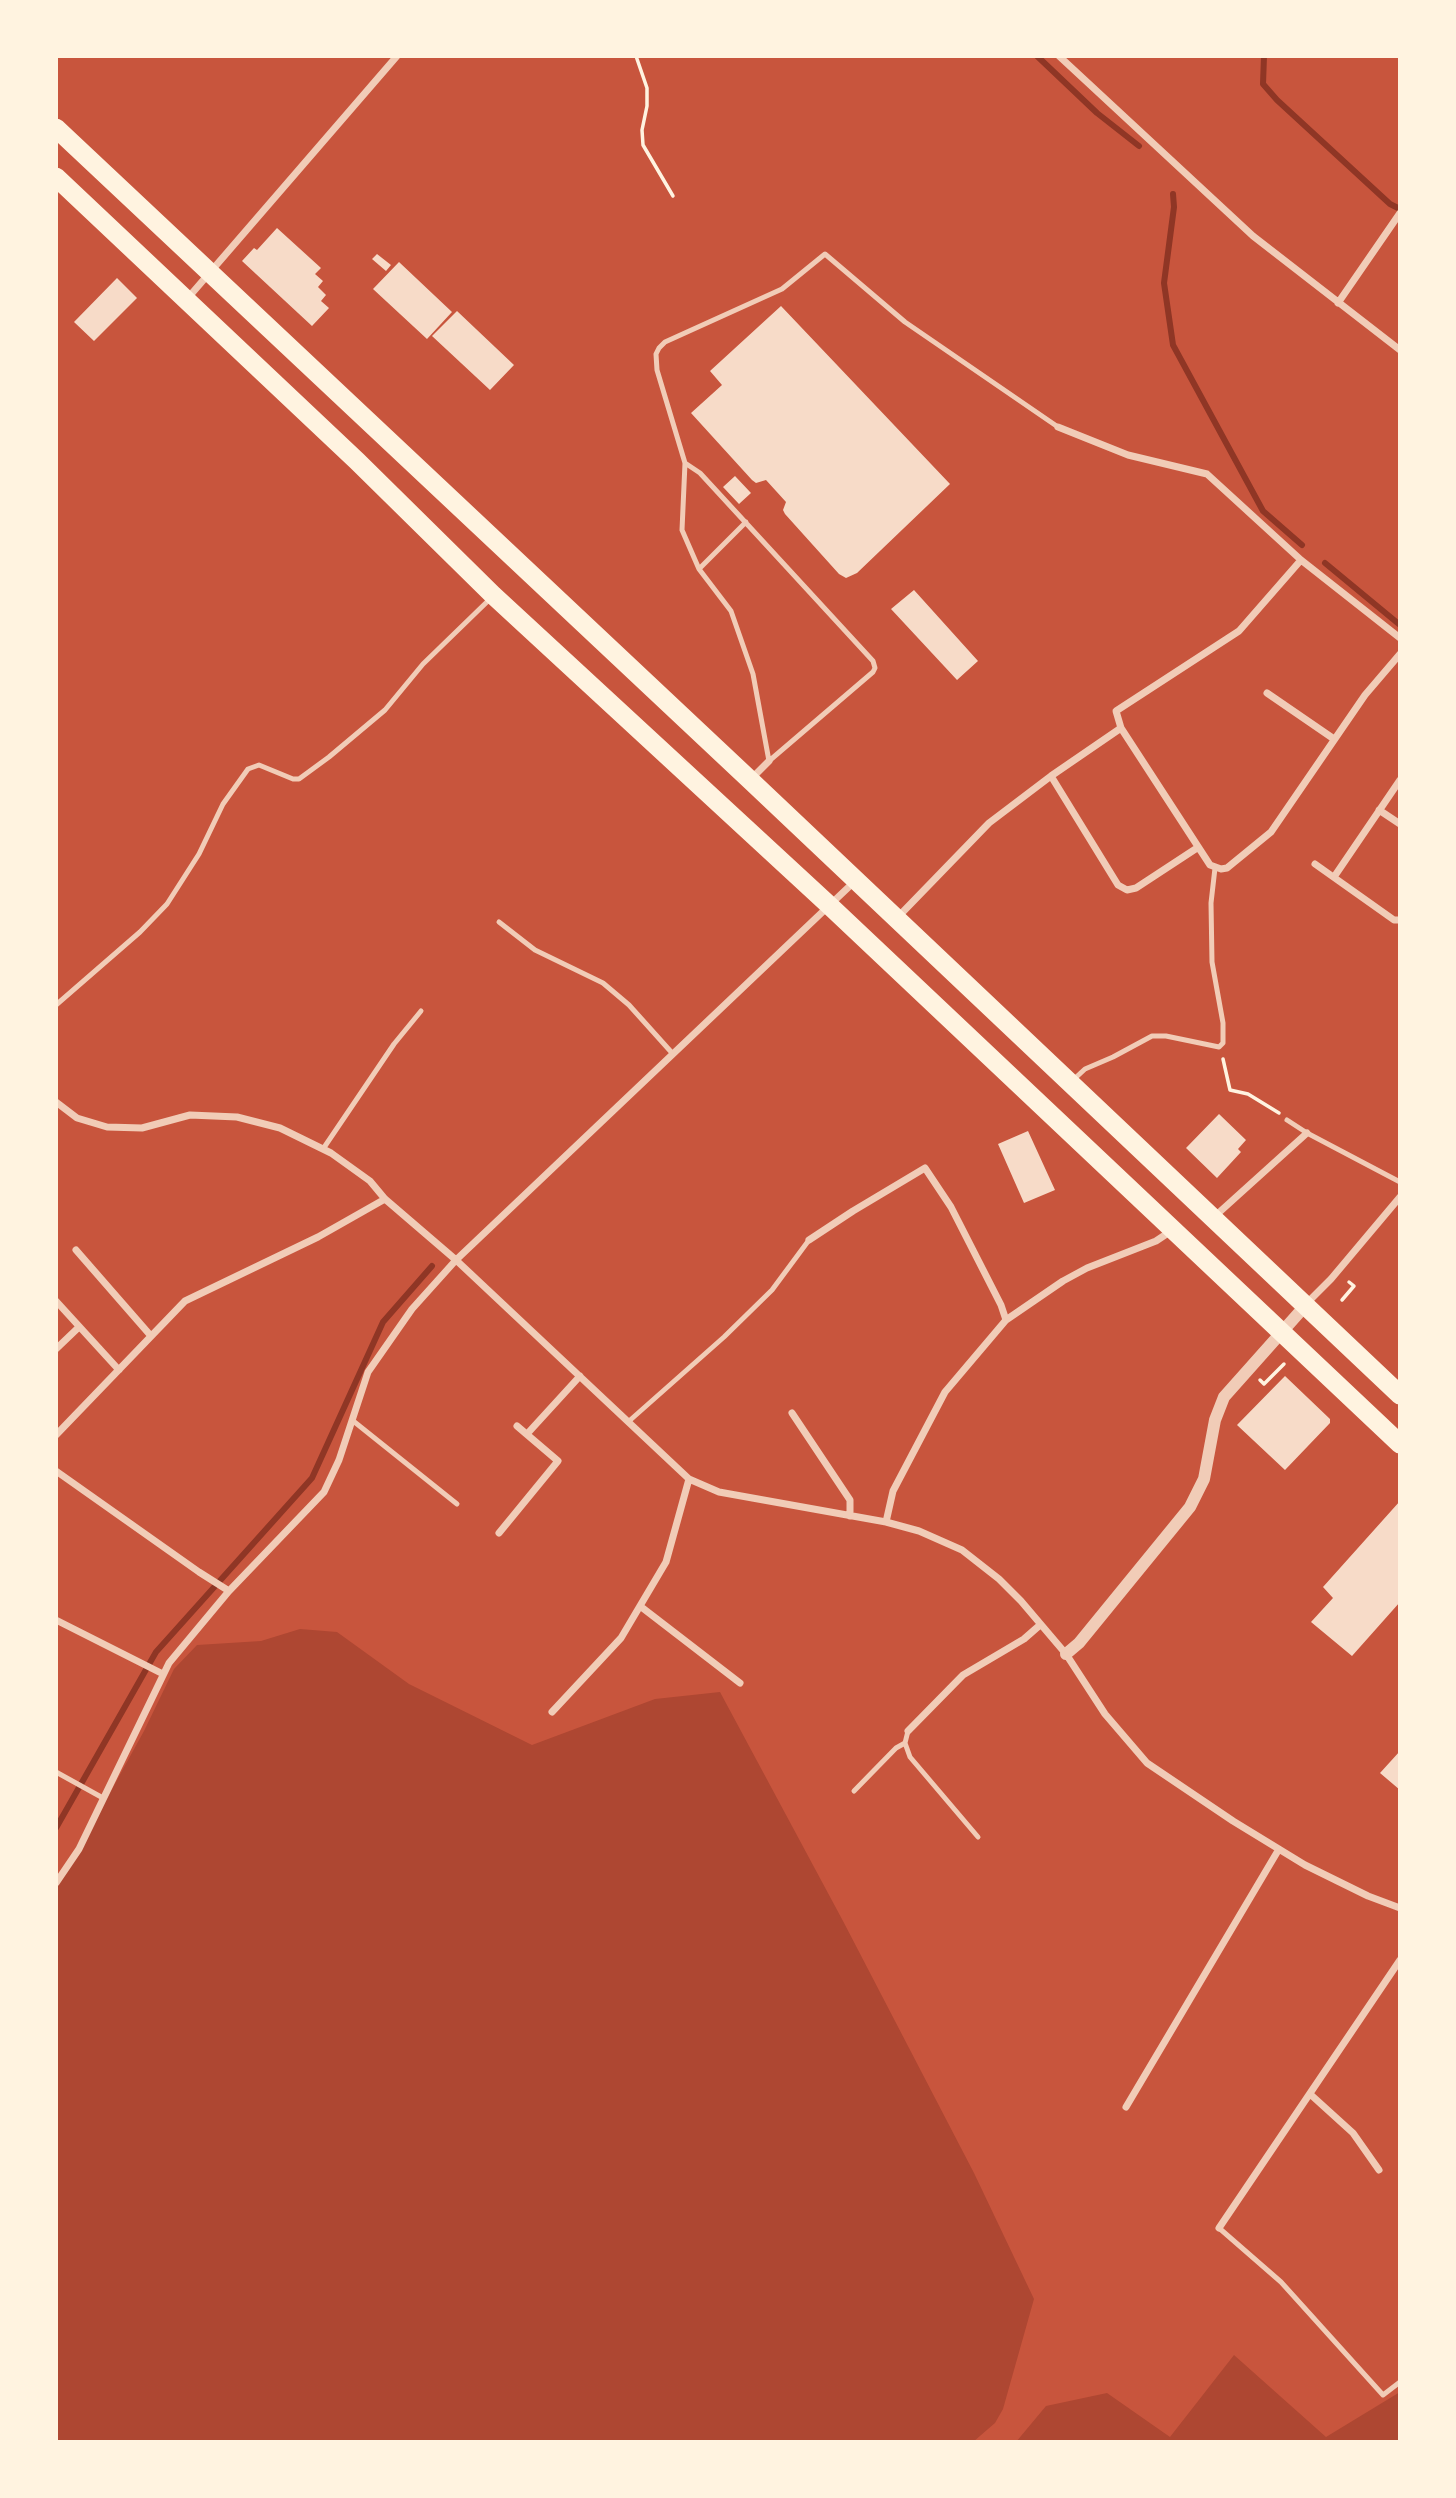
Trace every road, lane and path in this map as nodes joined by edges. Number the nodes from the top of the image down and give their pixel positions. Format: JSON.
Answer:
{"nodes":[{"id":1,"x":397,"y":56,"type":"edge"},
{"id":2,"x":636,"y":56,"type":"edge"},
{"id":3,"x":1059,"y":56,"type":"edge"},
{"id":4,"x":56,"y":128,"type":"edge"},
{"id":5,"x":56,"y":177,"type":"edge"},
{"id":6,"x":673,"y":196,"type":"dead end"},
{"id":7,"x":1400,"y":213,"type":"edge"},
{"id":8,"x":211,"y":273,"type":"junction"},
{"id":9,"x":186,"y":300,"type":"junction"},
{"id":10,"x":1338,"y":303,"type":"junction"},
{"id":11,"x":1400,"y":350,"type":"edge"},
{"id":12,"x":1058,"y":427,"type":"joint"},
{"id":13,"x":685,"y":463,"type":"junction"},
{"id":14,"x":746,"y":522,"type":"junction"},
{"id":15,"x":1301,"y":560,"type":"junction"},
{"id":16,"x":699,"y":569,"type":"junction"},
{"id":17,"x":493,"y":595,"type":"junction"},
{"id":18,"x":1400,"y":638,"type":"edge"},
{"id":19,"x":1400,"y":654,"type":"edge"},
{"id":20,"x":1267,"y":694,"type":"dead end"},
{"id":21,"x":1121,"y":728,"type":"junction"},
{"id":22,"x":1334,"y":739,"type":"junction"},
{"id":23,"x":769,"y":761,"type":"junction"},
{"id":24,"x":1051,"y":776,"type":"junction"},
{"id":25,"x":750,"y":780,"type":"junction"},
{"id":26,"x":1400,"y":780,"type":"edge"},
{"id":27,"x":1379,"y":810,"type":"junction"},
{"id":28,"x":1400,"y":824,"type":"edge"},
{"id":29,"x":1197,"y":848,"type":"junction"},
{"id":30,"x":1315,"y":864,"type":"dead end"},
{"id":31,"x":1215,"y":868,"type":"junction"},
{"id":32,"x":1334,"y":877,"type":"junction"},
{"id":33,"x":856,"y":880,"type":"junction"},
{"id":34,"x":830,"y":905,"type":"junction"},
{"id":35,"x":897,"y":918,"type":"junction"},
{"id":36,"x":1400,"y":920,"type":"edge"},
{"id":37,"x":499,"y":922,"type":"dead end"},
{"id":38,"x":56,"y":1005,"type":"edge"},
{"id":39,"x":421,"y":1011,"type":"dead end"},
{"id":40,"x":1219,"y":1047,"type":"junction"},
{"id":41,"x":673,"y":1054,"type":"junction"},
{"id":42,"x":1071,"y":1082,"type":"junction"},
{"id":43,"x":56,"y":1102,"type":"edge"},
{"id":44,"x":1287,"y":1120,"type":"joint"},
{"id":45,"x":1307,"y":1133,"type":"junction"},
{"id":46,"x":323,"y":1149,"type":"junction"},
{"id":47,"x":1400,"y":1182,"type":"edge"},
{"id":48,"x":1400,"y":1197,"type":"edge"},
{"id":49,"x":385,"y":1199,"type":"junction"},
{"id":50,"x":1213,"y":1217,"type":"junction"},
{"id":51,"x":1174,"y":1229,"type":"junction"},
{"id":52,"x":809,"y":1240,"type":"joint"},
{"id":53,"x":76,"y":1250,"type":"dead end"},
{"id":54,"x":456,"y":1260,"type":"junction"},
{"id":55,"x":1349,"y":1282,"type":"dead end"},
{"id":56,"x":1342,"y":1300,"type":"dead end"},
{"id":57,"x":56,"y":1301,"type":"edge"},
{"id":58,"x":1305,"y":1306,"type":"junction"},
{"id":59,"x":1006,"y":1320,"type":"junction"},
{"id":60,"x":79,"y":1327,"type":"junction"},
{"id":61,"x":1281,"y":1332,"type":"junction"},
{"id":62,"x":151,"y":1336,"type":"junction"},
{"id":63,"x":56,"y":1349,"type":"edge"},
{"id":64,"x":1284,"y":1364,"type":"dead end"},
{"id":65,"x":118,"y":1370,"type":"junction"},
{"id":66,"x":580,"y":1376,"type":"junction"},
{"id":67,"x":1260,"y":1380,"type":"dead end"},
{"id":68,"x":1400,"y":1395,"type":"edge"},
{"id":69,"x":792,"y":1413,"type":"dead end"},
{"id":70,"x":352,"y":1420,"type":"junction"},
{"id":71,"x":628,"y":1422,"type":"junction"},
{"id":72,"x":517,"y":1426,"type":"dead end"},
{"id":73,"x":527,"y":1434,"type":"junction"},
{"id":74,"x":56,"y":1435,"type":"edge"},
{"id":75,"x":1400,"y":1444,"type":"edge"},
{"id":76,"x":56,"y":1471,"type":"edge"},
{"id":77,"x":689,"y":1479,"type":"junction"},
{"id":78,"x":457,"y":1504,"type":"dead end"},
{"id":79,"x":850,"y":1516,"type":"junction"},
{"id":80,"x":886,"y":1522,"type":"junction"},
{"id":81,"x":499,"y":1533,"type":"dead end"},
{"id":82,"x":229,"y":1591,"type":"junction"},
{"id":83,"x":640,"y":1606,"type":"junction"},
{"id":84,"x":56,"y":1620,"type":"edge"},
{"id":85,"x":1040,"y":1625,"type":"junction"},
{"id":86,"x":1066,"y":1654,"type":"junction"},
{"id":87,"x":163,"y":1674,"type":"junction"},
{"id":88,"x":740,"y":1683,"type":"dead end"},
{"id":89,"x":552,"y":1712,"type":"dead end"},
{"id":90,"x":908,"y":1731,"type":"joint"},
{"id":91,"x":905,"y":1743,"type":"junction"},
{"id":92,"x":56,"y":1772,"type":"edge"},
{"id":93,"x":855,"y":1791,"type":"dead end"},
{"id":94,"x":103,"y":1798,"type":"junction"},
{"id":95,"x":978,"y":1838,"type":"dead end"},
{"id":96,"x":1279,"y":1849,"type":"junction"},
{"id":97,"x":56,"y":1883,"type":"edge"},
{"id":98,"x":1400,"y":1908,"type":"edge"},
{"id":99,"x":1400,"y":1960,"type":"edge"},
{"id":100,"x":1310,"y":2094,"type":"junction"},
{"id":101,"x":1126,"y":2107,"type":"dead end"},
{"id":102,"x":1379,"y":2169,"type":"dead end"},
{"id":103,"x":1219,"y":2228,"type":"joint"},
{"id":104,"x":1400,"y":2382,"type":"edge"}],
"edges":[{"from":1,"to":8,"type":"street"},
{"from":2,"to":6,"type":"path"},
{"from":3,"to":10,"type":"street"},
{"from":4,"to":8,"type":"highway"},
{"from":5,"to":9,"type":"highway"},
{"from":7,"to":10,"type":"street"},
{"from":8,"to":9,"type":"street"},
{"from":8,"to":25,"type":"highway"},
{"from":9,"to":17,"type":"highway"},
{"from":10,"to":11,"type":"street"},
{"from":12,"to":13,"type":"lane"},
{"from":12,"to":15,"type":"street"},
{"from":13,"to":14,"type":"lane"},
{"from":13,"to":16,"type":"lane"},
{"from":14,"to":16,"type":"lane"},
{"from":14,"to":23,"type":"lane"},
{"from":15,"to":18,"type":"street"},
{"from":15,"to":21,"type":"street"},
{"from":16,"to":23,"type":"lane"},
{"from":17,"to":34,"type":"highway"},
{"from":17,"to":38,"type":"lane"},
{"from":19,"to":22,"type":"street"},
{"from":20,"to":22,"type":"street"},
{"from":21,"to":24,"type":"street"},
{"from":21,"to":29,"type":"street"},
{"from":22,"to":31,"type":"street"},
{"from":23,"to":25,"type":"street"},
{"from":24,"to":29,"type":"street"},
{"from":24,"to":35,"type":"street"},
{"from":25,"to":33,"type":"highway"},
{"from":26,"to":27,"type":"street"},
{"from":27,"to":28,"type":"street"},
{"from":27,"to":32,"type":"street"},
{"from":29,"to":31,"type":"street"},
{"from":30,"to":32,"type":"street"},
{"from":31,"to":40,"type":"lane"},
{"from":32,"to":36,"type":"street"},
{"from":33,"to":34,"type":"street"},
{"from":33,"to":35,"type":"highway"},
{"from":34,"to":41,"type":"street"},
{"from":34,"to":51,"type":"highway"},
{"from":35,"to":42,"type":"highway"},
{"from":37,"to":41,"type":"lane"},
{"from":39,"to":46,"type":"lane"},
{"from":40,"to":42,"type":"lane"},
{"from":40,"to":44,"type":"path"},
{"from":41,"to":54,"type":"street"},
{"from":42,"to":50,"type":"highway"},
{"from":43,"to":46,"type":"street"},
{"from":44,"to":45,"type":"lane"},
{"from":45,"to":47,"type":"lane"},
{"from":45,"to":50,"type":"street"},
{"from":46,"to":49,"type":"street"},
{"from":48,"to":58,"type":"street"},
{"from":49,"to":54,"type":"street"},
{"from":49,"to":62,"type":"street"},
{"from":50,"to":58,"type":"highway"},
{"from":51,"to":59,"type":"street"},
{"from":51,"to":61,"type":"highway"},
{"from":52,"to":59,"type":"street"},
{"from":52,"to":71,"type":"lane"},
{"from":53,"to":62,"type":"street"},
{"from":54,"to":66,"type":"street"},
{"from":54,"to":70,"type":"street"},
{"from":55,"to":56,"type":"path"},
{"from":57,"to":60,"type":"street"},
{"from":58,"to":61,"type":"street"},
{"from":58,"to":68,"type":"highway"},
{"from":59,"to":80,"type":"street"},
{"from":60,"to":63,"type":"street"},
{"from":60,"to":65,"type":"street"},
{"from":61,"to":75,"type":"highway"},
{"from":61,"to":86,"type":"street"},
{"from":62,"to":65,"type":"street"},
{"from":64,"to":67,"type":"path"},
{"from":65,"to":74,"type":"street"},
{"from":66,"to":71,"type":"street"},
{"from":66,"to":73,"type":"street"},
{"from":69,"to":79,"type":"street"},
{"from":70,"to":78,"type":"lane"},
{"from":70,"to":82,"type":"street"},
{"from":71,"to":77,"type":"street"},
{"from":72,"to":73,"type":"street"},
{"from":73,"to":81,"type":"street"},
{"from":76,"to":82,"type":"street"},
{"from":77,"to":79,"type":"street"},
{"from":77,"to":83,"type":"street"},
{"from":79,"to":80,"type":"street"},
{"from":80,"to":85,"type":"street"},
{"from":82,"to":87,"type":"street"},
{"from":83,"to":88,"type":"street"},
{"from":83,"to":89,"type":"street"},
{"from":84,"to":87,"type":"street"},
{"from":85,"to":86,"type":"street"},
{"from":85,"to":90,"type":"street"},
{"from":86,"to":96,"type":"street"},
{"from":87,"to":94,"type":"street"},
{"from":90,"to":91,"type":"lane"},
{"from":91,"to":93,"type":"lane"},
{"from":91,"to":95,"type":"lane"},
{"from":92,"to":94,"type":"lane"},
{"from":94,"to":97,"type":"street"},
{"from":96,"to":98,"type":"street"},
{"from":96,"to":101,"type":"street"},
{"from":99,"to":100,"type":"street"},
{"from":100,"to":102,"type":"street"},
{"from":100,"to":103,"type":"street"},
{"from":103,"to":104,"type":"lane"}]}
